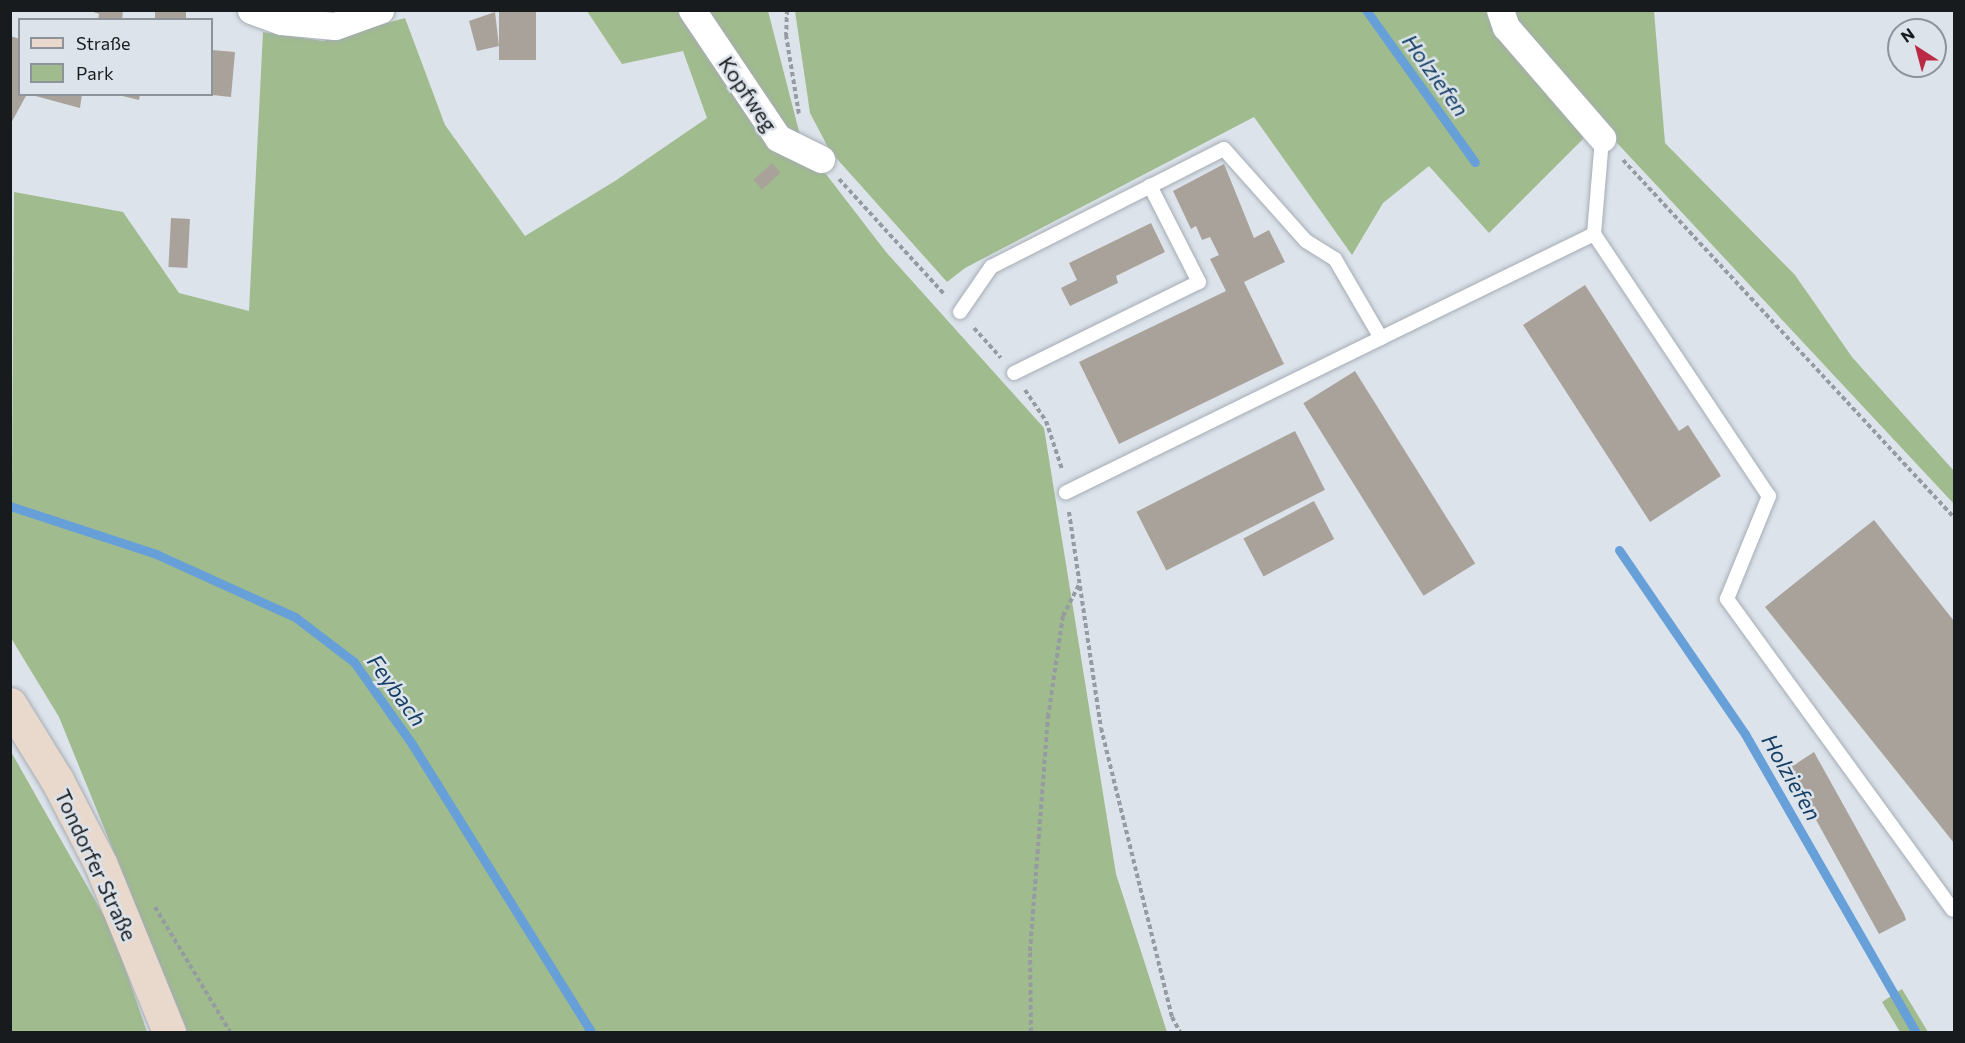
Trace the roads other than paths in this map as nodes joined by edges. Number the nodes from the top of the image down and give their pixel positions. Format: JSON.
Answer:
{"nodes":[{"id":1,"x":251,"y":10,"type":"edge"},
{"id":2,"x":380,"y":10,"type":"edge"},
{"id":3,"x":692,"y":10,"type":"edge"},
{"id":4,"x":1500,"y":10,"type":"edge"},
{"id":5,"x":1602,"y":138,"type":"joint"},
{"id":6,"x":821,"y":159,"type":"road end"},
{"id":7,"x":1150,"y":186,"type":"junction"},
{"id":8,"x":1594,"y":234,"type":"junction"},
{"id":9,"x":960,"y":312,"type":"road end"},
{"id":10,"x":1381,"y":338,"type":"junction"},
{"id":11,"x":1014,"y":373,"type":"road end"},
{"id":12,"x":1066,"y":492,"type":"road end"},
{"id":13,"x":10,"y":704,"type":"edge"},
{"id":14,"x":1953,"y":909,"type":"dead end"},
{"id":15,"x":169,"y":1032,"type":"edge"}],
"edges":[{"from":1,"to":2,"type":"street"},
{"from":3,"to":6,"type":"street","name":"Kopfweg"},
{"from":4,"to":5,"type":"street"},
{"from":5,"to":8,"type":"lane"},
{"from":7,"to":9,"type":"lane"},
{"from":7,"to":10,"type":"lane"},
{"from":7,"to":11,"type":"lane"},
{"from":8,"to":10,"type":"lane"},
{"from":8,"to":14,"type":"lane"},
{"from":10,"to":12,"type":"lane"},
{"from":13,"to":15,"type":"main road","name":"Tondorfer Straße"}]}
